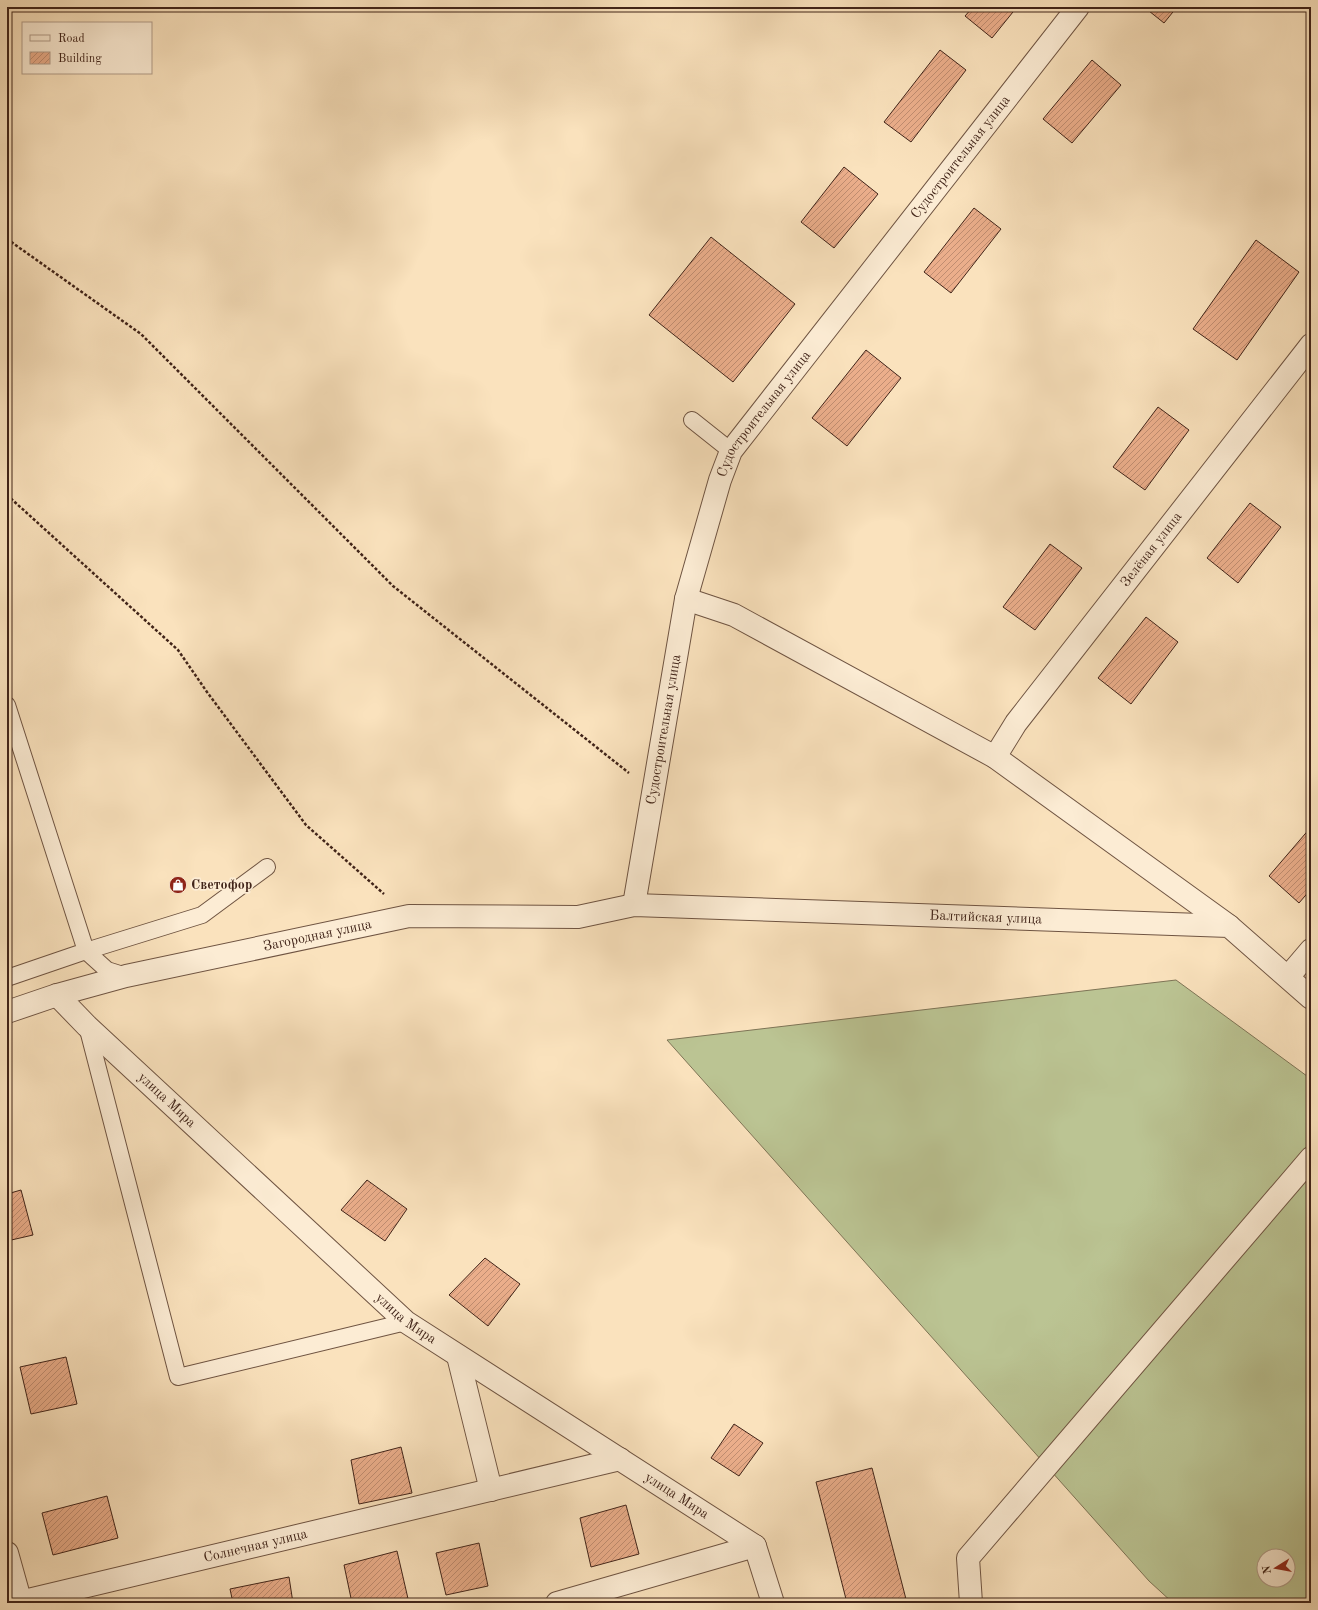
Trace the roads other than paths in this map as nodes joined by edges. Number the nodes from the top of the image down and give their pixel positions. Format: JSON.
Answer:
{"nodes":[{"id":1,"x":1078,"y":7,"type":"edge"},
{"id":2,"x":1311,"y":345,"type":"edge"},
{"id":3,"x":692,"y":420,"type":"dead end"},
{"id":4,"x":731,"y":451,"type":"junction"},
{"id":5,"x":686,"y":599,"type":"junction"},
{"id":6,"x":7,"y":705,"type":"edge"},
{"id":7,"x":995,"y":757,"type":"junction"},
{"id":8,"x":267,"y":867,"type":"dead end"},
{"id":9,"x":634,"y":905,"type":"junction"},
{"id":10,"x":1229,"y":926,"type":"junction"},
{"id":11,"x":1311,"y":950,"type":"edge"},
{"id":12,"x":86,"y":951,"type":"junction"},
{"id":13,"x":126,"y":976,"type":"junction"},
{"id":14,"x":1288,"y":977,"type":"junction"},
{"id":15,"x":7,"y":978,"type":"edge"},
{"id":16,"x":57,"y":995,"type":"junction"},
{"id":17,"x":1311,"y":998,"type":"edge"},
{"id":18,"x":7,"y":1012,"type":"edge"},
{"id":19,"x":87,"y":1026,"type":"junction"},
{"id":20,"x":1311,"y":1158,"type":"edge"},
{"id":21,"x":406,"y":1322,"type":"junction"},
{"id":22,"x":458,"y":1356,"type":"junction"},
{"id":23,"x":620,"y":1459,"type":"junction"},
{"id":24,"x":491,"y":1490,"type":"junction"},
{"id":25,"x":754,"y":1546,"type":"junction"},
{"id":26,"x":7,"y":1553,"type":"edge"},
{"id":27,"x":20,"y":1603,"type":"edge"},
{"id":28,"x":557,"y":1603,"type":"edge"},
{"id":29,"x":773,"y":1603,"type":"edge"},
{"id":30,"x":971,"y":1603,"type":"edge"}],
"edges":[{"from":1,"to":4,"type":"street","name":"Судостроительная улица"},
{"from":2,"to":7,"type":"street","name":"Зелёная улица"},
{"from":3,"to":4,"type":"lane"},
{"from":4,"to":5,"type":"street","name":"Судостроительная улица"},
{"from":5,"to":7,"type":"street"},
{"from":5,"to":9,"type":"street","name":"Судостроительная улица"},
{"from":6,"to":12,"type":"lane"},
{"from":7,"to":10,"type":"street"},
{"from":8,"to":12,"type":"lane"},
{"from":9,"to":10,"type":"street","name":"Балтийская улица"},
{"from":9,"to":13,"type":"street","name":"Загородная улица"},
{"from":10,"to":14,"type":"street"},
{"from":11,"to":14,"type":"street"},
{"from":12,"to":13,"type":"lane"},
{"from":12,"to":15,"type":"lane"},
{"from":13,"to":16,"type":"street","name":"Загородная улица"},
{"from":14,"to":17,"type":"street"},
{"from":16,"to":18,"type":"street","name":"Загородная улица"},
{"from":16,"to":19,"type":"street","name":"улица Мира"},
{"from":19,"to":21,"type":"street","name":"улица Мира"},
{"from":19,"to":21,"type":"lane"},
{"from":20,"to":30,"type":"street"},
{"from":21,"to":22,"type":"street","name":"улица Мира"},
{"from":22,"to":23,"type":"street","name":"улица Мира"},
{"from":22,"to":24,"type":"street"},
{"from":23,"to":24,"type":"street","name":"Солнечная улица"},
{"from":23,"to":25,"type":"street","name":"улица Мира"},
{"from":24,"to":27,"type":"street","name":"Солнечная улица"},
{"from":25,"to":28,"type":"street"},
{"from":25,"to":29,"type":"street"},
{"from":26,"to":27,"type":"street"}]}
